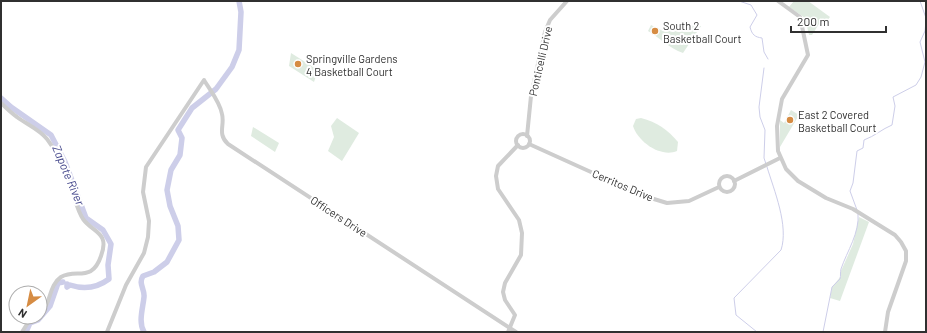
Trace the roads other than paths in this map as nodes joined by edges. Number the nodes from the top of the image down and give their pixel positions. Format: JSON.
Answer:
{"nodes":[{"id":1,"x":567,"y":1,"type":"edge"},
{"id":2,"x":778,"y":1,"type":"edge"},
{"id":3,"x":1,"y":103,"type":"edge"},
{"id":4,"x":527,"y":136,"type":"junction"},
{"id":5,"x":529,"y":144,"type":"junction"},
{"id":6,"x":518,"y":145,"type":"junction"},
{"id":7,"x":780,"y":158,"type":"junction"},
{"id":8,"x":734,"y":181,"type":"junction"},
{"id":9,"x":719,"y":187,"type":"junction"},
{"id":10,"x":48,"y":304,"type":"edge"},
{"id":11,"x":510,"y":330,"type":"edge"},
{"id":12,"x":107,"y":332,"type":"edge"},
{"id":13,"x":516,"y":332,"type":"edge"},
{"id":14,"x":885,"y":332,"type":"edge"}],
"edges":[{"from":1,"to":4,"type":"street","name":"Ponticelli Drive"},
{"from":2,"to":7,"type":"street"},
{"from":3,"to":10,"type":"street"},
{"from":4,"to":5,"type":"street","name":"Ponticelli Drive"},
{"from":4,"to":6,"type":"street"},
{"from":5,"to":6,"type":"street"},
{"from":5,"to":9,"type":"street","name":"Cerritos Drive"},
{"from":6,"to":11,"type":"street"},
{"from":7,"to":8,"type":"street"},
{"from":7,"to":14,"type":"street"},
{"from":8,"to":9,"type":"street"},
{"from":8,"to":9,"type":"street"},
{"from":11,"to":12,"type":"street","name":"Officers Drive"},
{"from":11,"to":13,"type":"street","name":"Officers Drive"}]}
